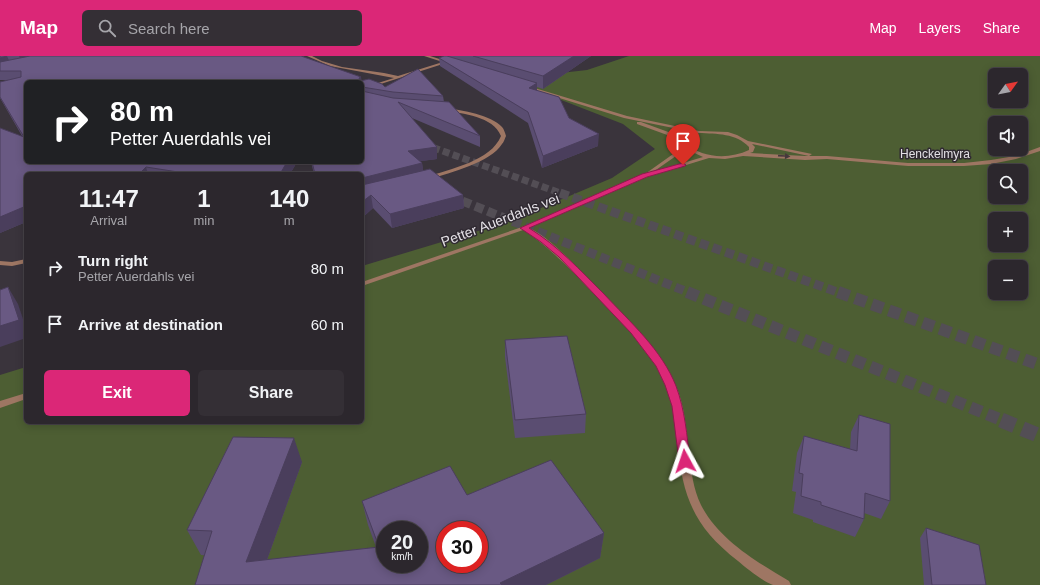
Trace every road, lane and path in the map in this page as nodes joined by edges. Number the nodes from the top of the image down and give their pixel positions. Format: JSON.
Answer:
{"nodes":[{"id":1,"x":308,"y":56,"type":"edge"},
{"id":2,"x":426,"y":56,"type":"edge"},
{"id":3,"x":446,"y":62,"type":"junction"},
{"id":4,"x":454,"y":64,"type":"edge"},
{"id":5,"x":396,"y":77,"type":"junction"},
{"id":6,"x":525,"y":86,"type":"edge"},
{"id":7,"x":364,"y":88,"type":"edge"},
{"id":8,"x":439,"y":108,"type":"edge"},
{"id":9,"x":626,"y":116,"type":"junction"},
{"id":10,"x":699,"y":132,"type":"junction"},
{"id":11,"x":683,"y":139,"type":"junction"},
{"id":12,"x":749,"y":142,"type":"junction"},
{"id":13,"x":686,"y":148,"type":"junction"},
{"id":14,"x":1040,"y":149,"type":"edge"},
{"id":15,"x":745,"y":155,"type":"junction"},
{"id":16,"x":710,"y":156,"type":"junction"},
{"id":17,"x":828,"y":158,"type":"junction"},
{"id":18,"x":645,"y":176,"type":"junction"},
{"id":19,"x":421,"y":180,"type":"edge"},
{"id":20,"x":524,"y":228,"type":"junction"},
{"id":21,"x":24,"y":261,"type":"edge"},
{"id":22,"x":0,"y":263,"type":"edge"},
{"id":23,"x":12,"y":264,"type":"junction"},
{"id":24,"x":0,"y":271,"type":"edge"},
{"id":25,"x":364,"y":283,"type":"edge"},
{"id":26,"x":24,"y":397,"type":"edge"},
{"id":27,"x":0,"y":405,"type":"edge"},
{"id":28,"x":785,"y":585,"type":"edge"}],
"edges":[{"from":1,"to":5,"type":"street"},
{"from":2,"to":3,"type":"street"},
{"from":3,"to":4,"type":"street"},
{"from":3,"to":5,"type":"street"},
{"from":5,"to":7,"type":"street"},
{"from":6,"to":9,"type":"street"},
{"from":8,"to":19,"type":"street"},
{"from":9,"to":10,"type":"street"},
{"from":9,"to":11,"type":"street"},
{"from":10,"to":11,"type":"street"},
{"from":10,"to":12,"type":"street","name":"Henckelmyra"},
{"from":11,"to":13,"type":"street"},
{"from":12,"to":15,"type":"street"},
{"from":12,"to":17,"type":"street","name":"Henckelmyra"},
{"from":13,"to":16,"type":"street"},
{"from":13,"to":18,"type":"street","name":"Petter Auerdahls vei"},
{"from":14,"to":17,"type":"street","name":"Henckelmyra"},
{"from":15,"to":16,"type":"street","name":"Henckelmyra"},
{"from":15,"to":17,"type":"street","name":"Henckelmyra","one_way":true},
{"from":16,"to":18,"type":"street","name":"Petter Auerdahls vei"},
{"from":18,"to":20,"type":"street","name":"Petter Auerdahls vei"},
{"from":20,"to":25,"type":"street","name":"Petter Auerdahls vei"},
{"from":20,"to":28,"type":"street"},
{"from":21,"to":23,"type":"street"},
{"from":22,"to":23,"type":"street"},
{"from":23,"to":24,"type":"street"},
{"from":26,"to":27,"type":"street"}]}
